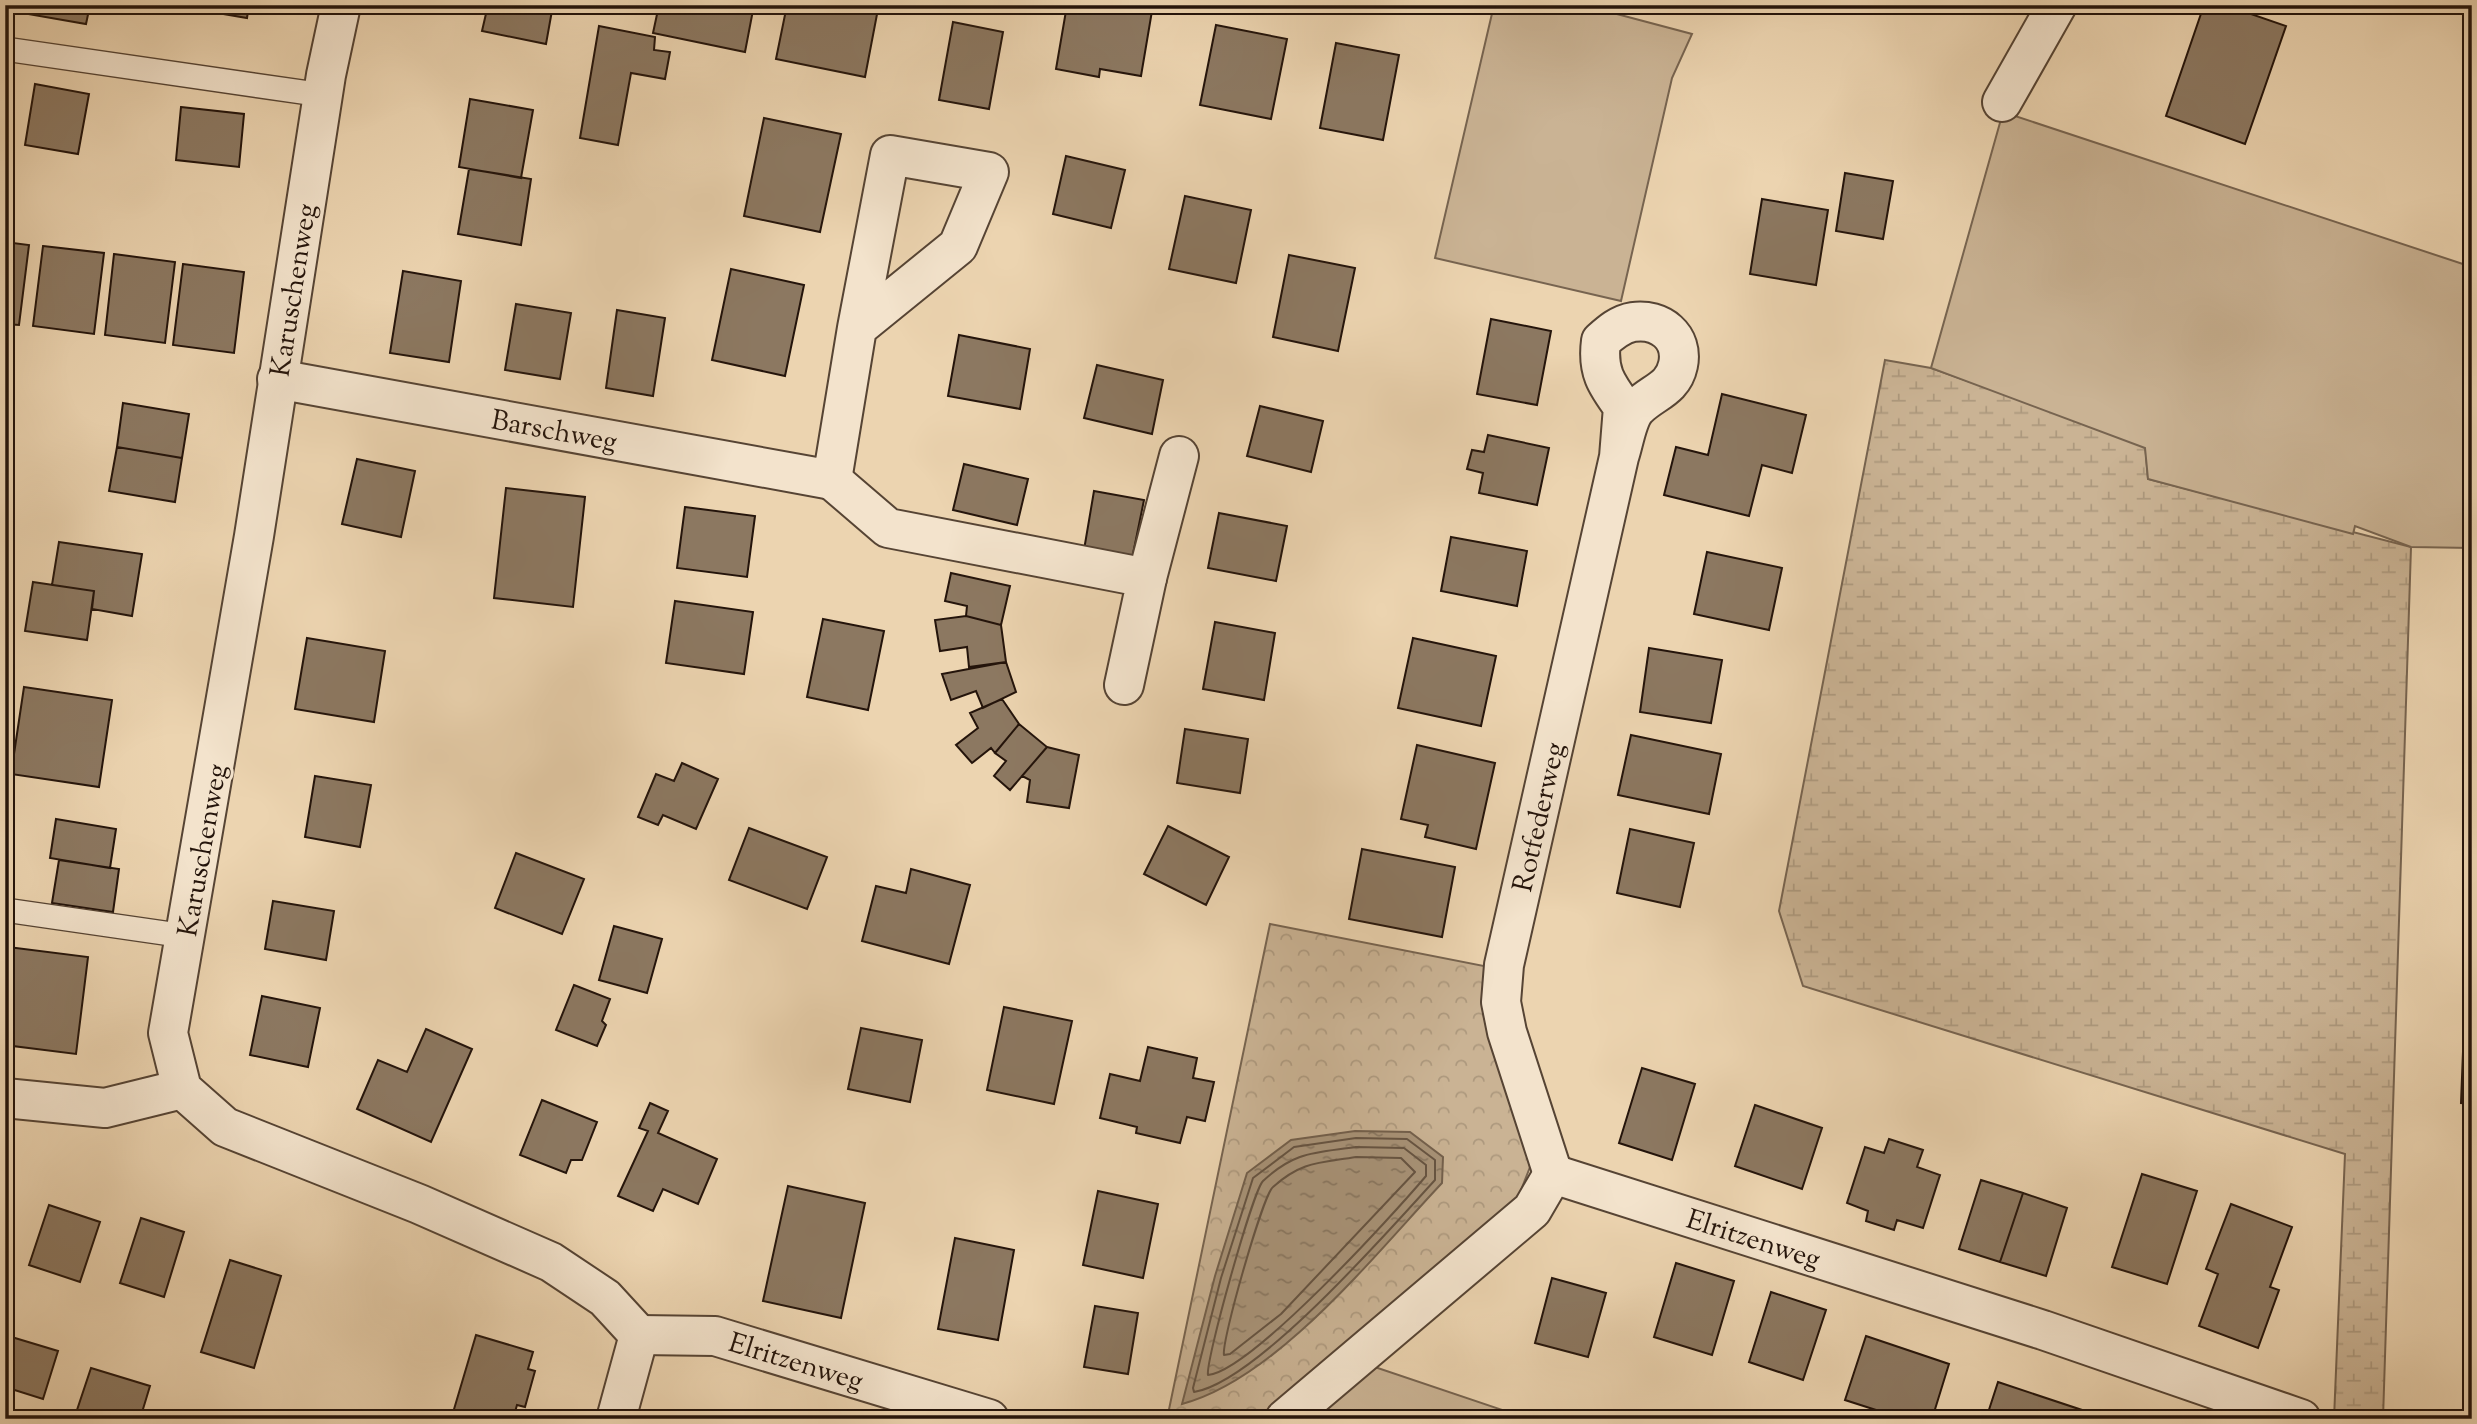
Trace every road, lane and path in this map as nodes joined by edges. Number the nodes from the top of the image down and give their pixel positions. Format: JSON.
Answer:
{"nodes":[{"id":1,"x":341,"y":5,"type":"edge"},
{"id":2,"x":2057,"y":5,"type":"edge"},
{"id":3,"x":5,"y":49,"type":"edge"},
{"id":4,"x":323,"y":95,"type":"junction"},
{"id":5,"x":2002,"y":102,"type":"dead end"},
{"id":6,"x":857,"y":328,"type":"junction"},
{"id":7,"x":277,"y":379,"type":"junction"},
{"id":8,"x":1180,"y":456,"type":"dead end"},
{"id":9,"x":1619,"y":457,"type":"dead end"},
{"id":10,"x":832,"y":480,"type":"junction"},
{"id":11,"x":1147,"y":578,"type":"junction"},
{"id":12,"x":1124,"y":685,"type":"dead end"},
{"id":13,"x":5,"y":910,"type":"edge"},
{"id":14,"x":186,"y":936,"type":"junction"},
{"id":15,"x":182,"y":1089,"type":"junction"},
{"id":16,"x":5,"y":1098,"type":"edge"},
{"id":17,"x":1553,"y":1174,"type":"junction"},
{"id":18,"x":639,"y":1335,"type":"junction"},
{"id":19,"x":616,"y":1419,"type":"edge"},
{"id":20,"x":989,"y":1419,"type":"edge"},
{"id":21,"x":1285,"y":1419,"type":"edge"},
{"id":22,"x":2301,"y":1419,"type":"edge"}],
"edges":[{"from":1,"to":4,"type":"street","name":"Karuschenweg"},
{"from":2,"to":5,"type":"street"},
{"from":3,"to":4,"type":"lane"},
{"from":4,"to":7,"type":"street","name":"Karuschenweg"},
{"from":6,"to":6,"type":"street"},
{"from":6,"to":10,"type":"street"},
{"from":7,"to":10,"type":"street","name":"Barschweg"},
{"from":7,"to":14,"type":"street","name":"Karuschenweg"},
{"from":8,"to":11,"type":"street"},
{"from":9,"to":17,"type":"street","name":"Rotfederweg"},
{"from":10,"to":11,"type":"street"},
{"from":11,"to":12,"type":"street"},
{"from":13,"to":14,"type":"lane"},
{"from":14,"to":15,"type":"street","name":"Karuschenweg"},
{"from":15,"to":16,"type":"street"},
{"from":15,"to":18,"type":"street"},
{"from":17,"to":21,"type":"street"},
{"from":17,"to":22,"type":"street","name":"Elritzenweg"},
{"from":18,"to":19,"type":"street"},
{"from":18,"to":20,"type":"street","name":"Elritzenweg"}]}
